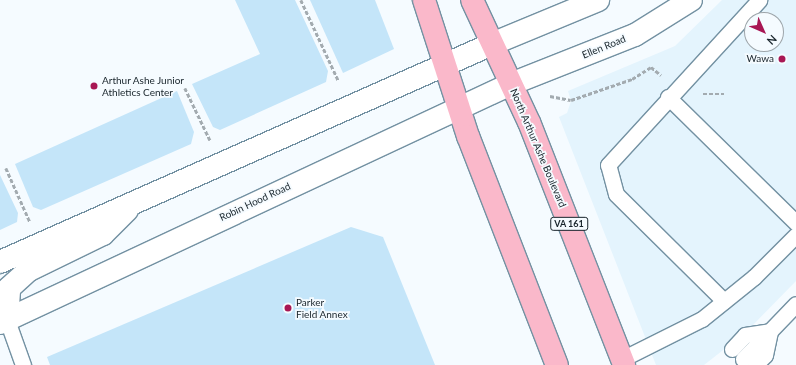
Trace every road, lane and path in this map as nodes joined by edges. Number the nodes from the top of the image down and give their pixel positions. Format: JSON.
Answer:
{"nodes":[{"id":1,"x":301,"y":0,"type":"edge"},
{"id":2,"x":424,"y":0,"type":"edge"},
{"id":3,"x":472,"y":0,"type":"edge"},
{"id":4,"x":598,"y":0,"type":"edge"},
{"id":5,"x":691,"y":0,"type":"edge"},
{"id":6,"x":759,"y":0,"type":"edge"},
{"id":7,"x":492,"y":44,"type":"junction"},
{"id":8,"x":447,"y":63,"type":"junction"},
{"id":9,"x":339,"y":82,"type":"dead end"},
{"id":10,"x":511,"y":84,"type":"junction"},
{"id":11,"x":679,"y":84,"type":"junction"},
{"id":12,"x":185,"y":88,"type":"dead end"},
{"id":13,"x":543,"y":92,"type":"dead end"},
{"id":14,"x":724,"y":94,"type":"dead end"},
{"id":15,"x":668,"y":97,"type":"junction"},
{"id":16,"x":460,"y":107,"type":"junction"},
{"id":17,"x":210,"y":140,"type":"dead end"},
{"id":18,"x":6,"y":168,"type":"dead end"},
{"id":19,"x":136,"y":200,"type":"junction"},
{"id":20,"x":796,"y":223,"type":"edge"},
{"id":21,"x":31,"y":224,"type":"dead end"},
{"id":22,"x":796,"y":235,"type":"edge"},
{"id":23,"x":0,"y":262,"type":"edge"},
{"id":24,"x":724,"y":301,"type":"junction"},
{"id":25,"x":796,"y":304,"type":"edge"},
{"id":26,"x":3,"y":321,"type":"edge"},
{"id":27,"x":743,"y":358,"type":"edge"},
{"id":28,"x":623,"y":362,"type":"edge"},
{"id":29,"x":23,"y":365,"type":"edge"},
{"id":30,"x":557,"y":365,"type":"edge"}],
"edges":[{"from":1,"to":9,"type":"path"},
{"from":2,"to":8,"type":"main road"},
{"from":3,"to":7,"type":"main road","name":"North Arthur Ashe Boulevard","number":"VA 161"},
{"from":4,"to":7,"type":"main road"},
{"from":5,"to":10,"type":"main road","name":"Ellen Road"},
{"from":6,"to":11,"type":"lane"},
{"from":7,"to":8,"type":"main road"},
{"from":7,"to":10,"type":"main road","name":"North Arthur Ashe Boulevard","number":"VA 161"},
{"from":8,"to":16,"type":"main road"},
{"from":8,"to":19,"type":"main road"},
{"from":10,"to":16,"type":"main road","name":"Robin Hood Road"},
{"from":10,"to":28,"type":"main road","name":"North Arthur Ashe Boulevard","number":"VA 161"},
{"from":11,"to":13,"type":"path"},
{"from":11,"to":14,"type":"path"},
{"from":11,"to":15,"type":"lane"},
{"from":12,"to":17,"type":"path"},
{"from":15,"to":20,"type":"lane"},
{"from":15,"to":24,"type":"lane"},
{"from":16,"to":26,"type":"main road","name":"Robin Hood Road"},
{"from":16,"to":30,"type":"main road"},
{"from":18,"to":21,"type":"path"},
{"from":19,"to":23,"type":"main road"},
{"from":19,"to":26,"type":"main road"},
{"from":22,"to":24,"type":"lane"},
{"from":24,"to":28,"type":"lane"},
{"from":25,"to":27,"type":"lane"},
{"from":26,"to":29,"type":"lane"}]}
